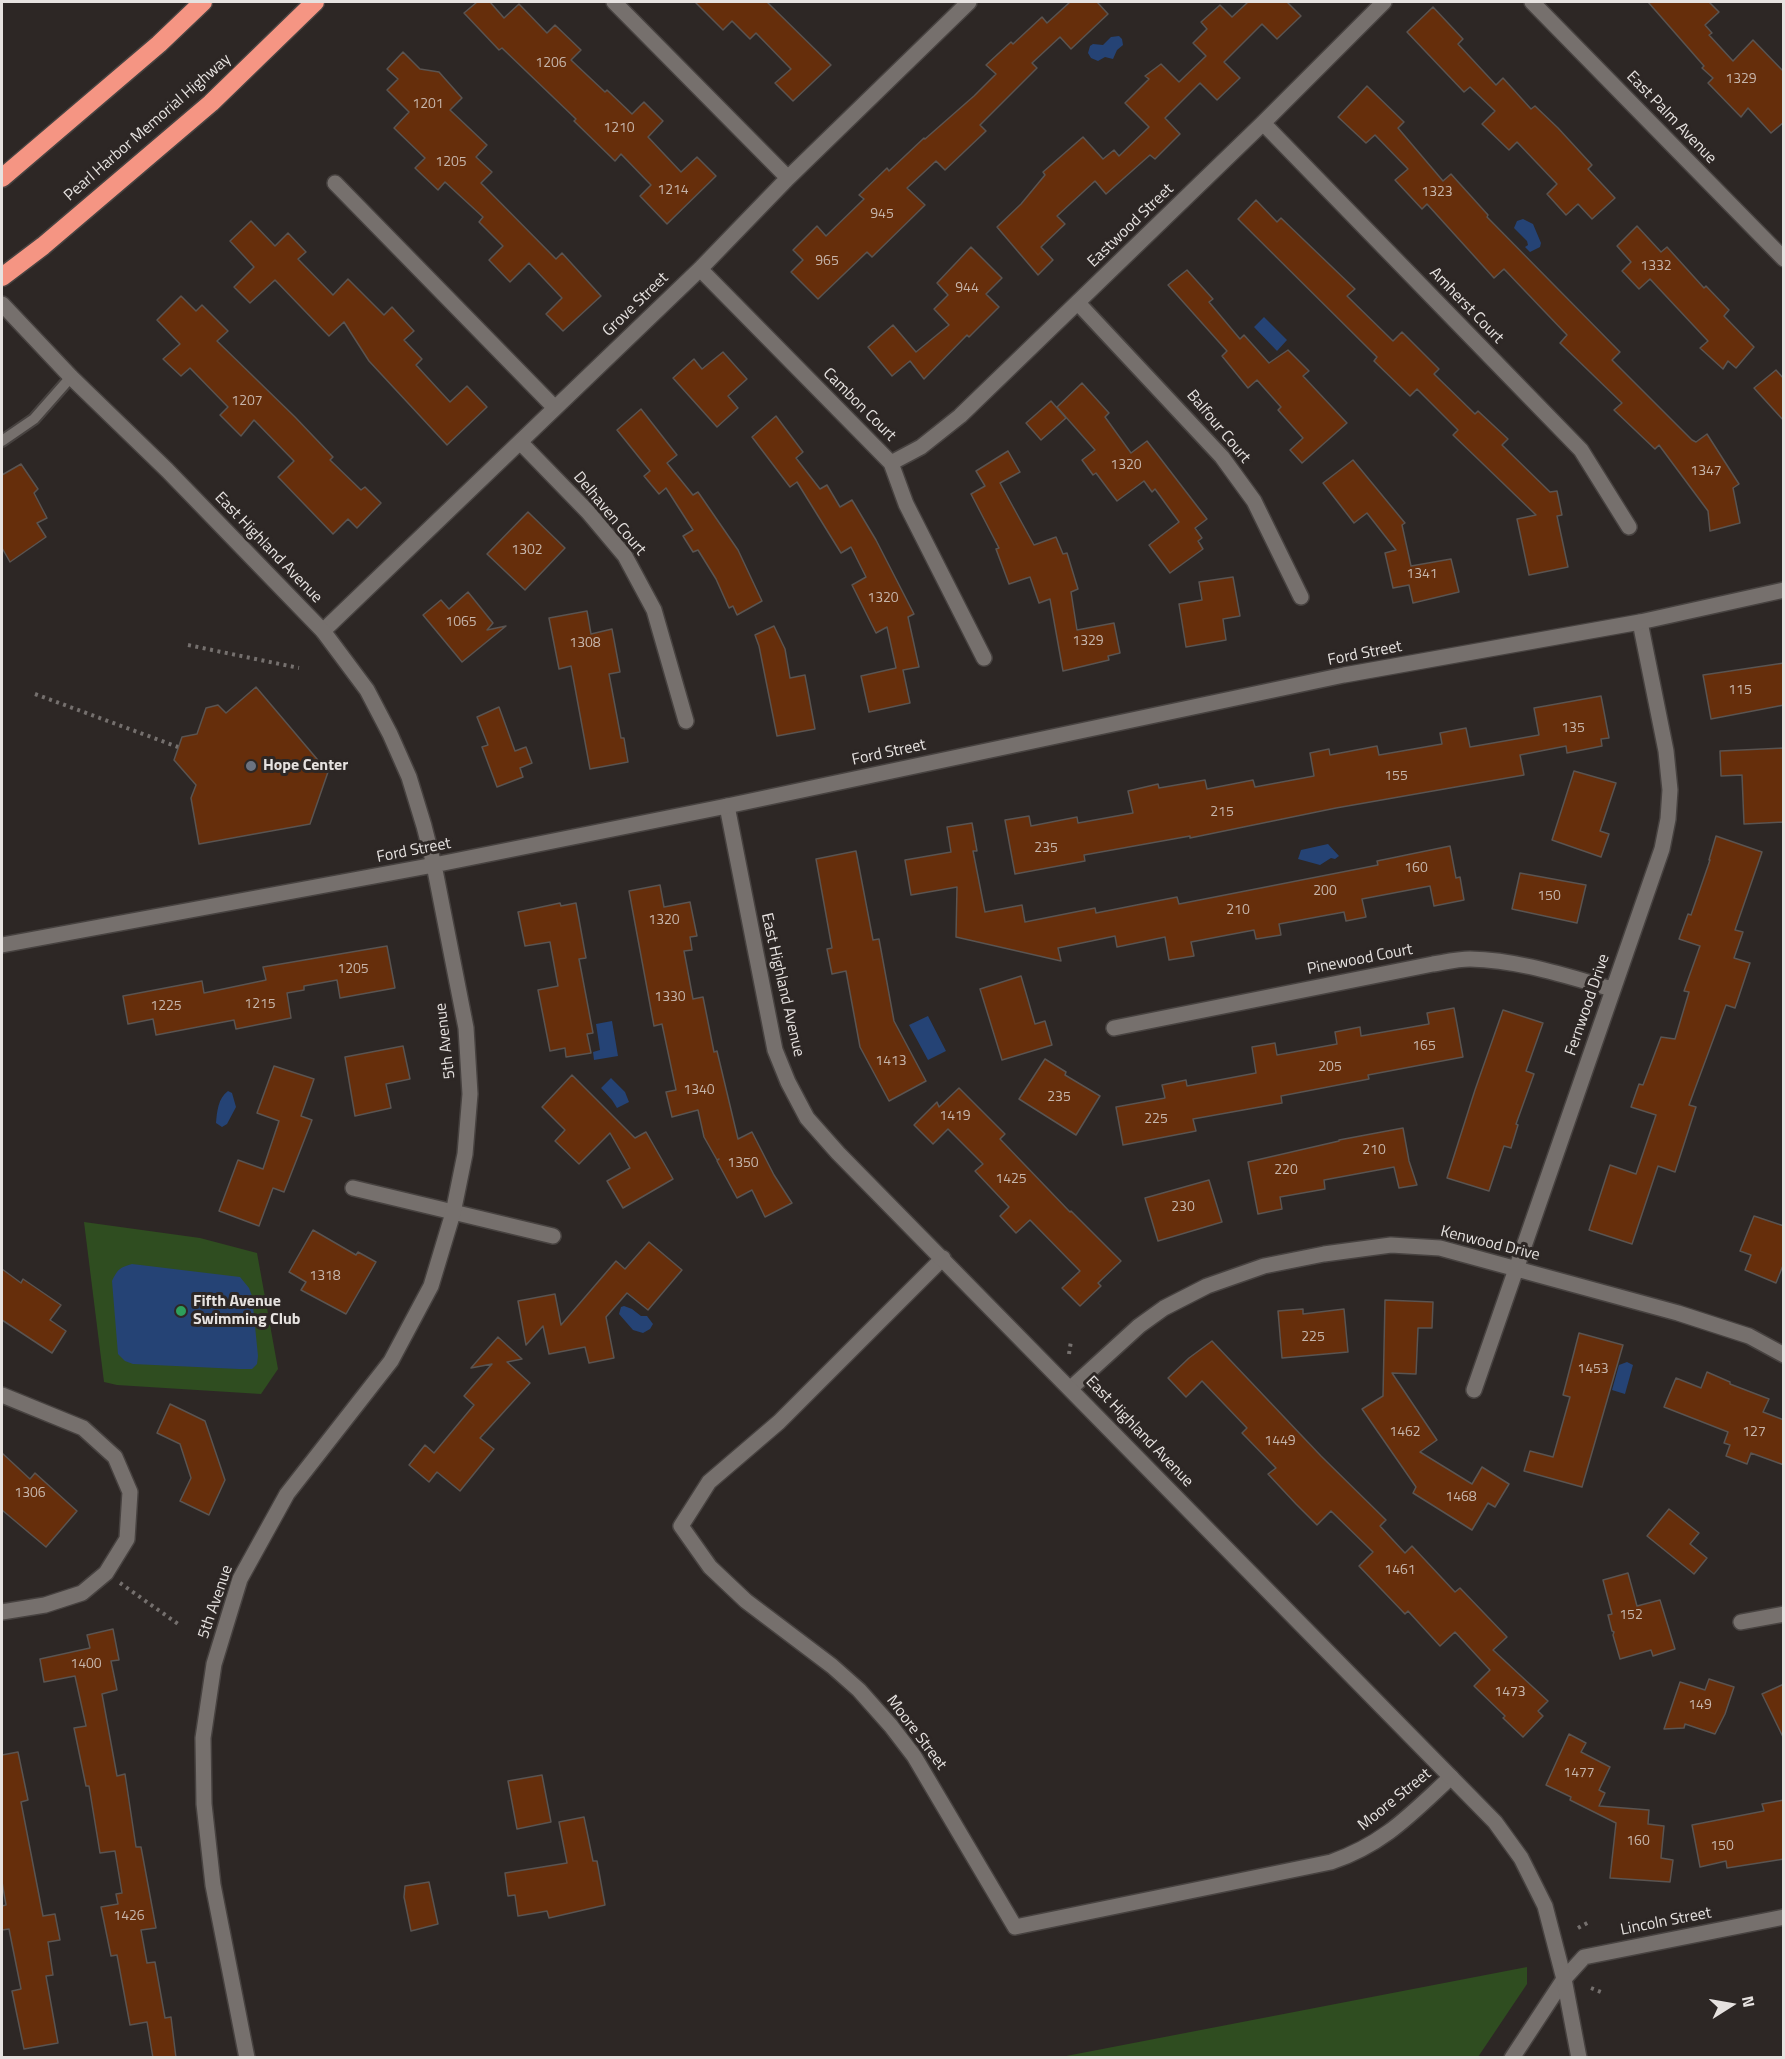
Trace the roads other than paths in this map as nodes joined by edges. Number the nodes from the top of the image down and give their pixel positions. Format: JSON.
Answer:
{"nodes":[{"id":1,"x":203,"y":2,"type":"edge"},
{"id":2,"x":315,"y":2,"type":"edge"},
{"id":3,"x":614,"y":2,"type":"edge"},
{"id":4,"x":969,"y":2,"type":"edge"},
{"id":5,"x":1384,"y":2,"type":"edge"},
{"id":6,"x":1532,"y":2,"type":"edge"},
{"id":7,"x":1263,"y":123,"type":"junction"},
{"id":8,"x":2,"y":178,"type":"edge"},
{"id":9,"x":788,"y":178,"type":"junction"},
{"id":10,"x":335,"y":183,"type":"dead end"},
{"id":11,"x":1784,"y":259,"type":"edge"},
{"id":12,"x":700,"y":269,"type":"junction"},
{"id":13,"x":2,"y":277,"type":"edge"},
{"id":14,"x":1078,"y":303,"type":"junction"},
{"id":15,"x":2,"y":304,"type":"edge"},
{"id":16,"x":71,"y":377,"type":"junction"},
{"id":17,"x":555,"y":408,"type":"junction"},
{"id":18,"x":2,"y":441,"type":"edge"},
{"id":19,"x":520,"y":442,"type":"junction"},
{"id":20,"x":891,"y":463,"type":"junction"},
{"id":21,"x":1629,"y":527,"type":"dead end"},
{"id":22,"x":1784,"y":590,"type":"edge"},
{"id":23,"x":1300,"y":597,"type":"dead end"},
{"id":24,"x":1640,"y":622,"type":"junction"},
{"id":25,"x":323,"y":631,"type":"junction"},
{"id":26,"x":984,"y":658,"type":"dead end"},
{"id":27,"x":686,"y":721,"type":"dead end"},
{"id":28,"x":727,"y":806,"type":"junction"},
{"id":29,"x":434,"y":865,"type":"junction"},
{"id":30,"x":2,"y":945,"type":"edge"},
{"id":31,"x":1612,"y":989,"type":"junction"},
{"id":32,"x":1114,"y":1028,"type":"dead end"},
{"id":33,"x":353,"y":1188,"type":"dead end"},
{"id":34,"x":453,"y":1213,"type":"junction"},
{"id":35,"x":553,"y":1236,"type":"dead end"},
{"id":36,"x":943,"y":1258,"type":"junction"},
{"id":37,"x":1516,"y":1269,"type":"junction"},
{"id":38,"x":1784,"y":1355,"type":"edge"},
{"id":39,"x":1071,"y":1388,"type":"junction"},
{"id":40,"x":1474,"y":1390,"type":"dead end"},
{"id":41,"x":2,"y":1395,"type":"edge"},
{"id":42,"x":2,"y":1612,"type":"edge"},
{"id":43,"x":1784,"y":1614,"type":"edge"},
{"id":44,"x":1741,"y":1622,"type":"dead end"},
{"id":45,"x":1451,"y":1777,"type":"junction"},
{"id":46,"x":1784,"y":1917,"type":"edge"},
{"id":47,"x":1564,"y":1979,"type":"junction"},
{"id":48,"x":247,"y":2058,"type":"edge"},
{"id":49,"x":1512,"y":2058,"type":"edge"},
{"id":50,"x":1579,"y":2058,"type":"edge"}],
"edges":[{"from":1,"to":8,"type":"highway"},
{"from":2,"to":13,"type":"highway","name":"Pearl Harbor Memorial Highway"},
{"from":3,"to":9,"type":"street"},
{"from":4,"to":9,"type":"street","name":"Grove Street"},
{"from":5,"to":7,"type":"street","name":"Eastwood Street"},
{"from":6,"to":11,"type":"street","name":"East Palm Avenue"},
{"from":7,"to":14,"type":"street","name":"Eastwood Street"},
{"from":7,"to":21,"type":"street","name":"Amherst Court"},
{"from":9,"to":12,"type":"street","name":"Grove Street"},
{"from":10,"to":17,"type":"street"},
{"from":12,"to":17,"type":"street","name":"Grove Street"},
{"from":12,"to":20,"type":"street","name":"Cambon Court"},
{"from":14,"to":20,"type":"street","name":"Eastwood Street"},
{"from":14,"to":23,"type":"street","name":"Balfour Court"},
{"from":15,"to":16,"type":"street","name":"East Highland Avenue"},
{"from":16,"to":18,"type":"lane"},
{"from":16,"to":25,"type":"street","name":"East Highland Avenue"},
{"from":17,"to":19,"type":"street","name":"Grove Street"},
{"from":19,"to":25,"type":"street","name":"Grove Street"},
{"from":19,"to":27,"type":"street","name":"Delhaven Court"},
{"from":20,"to":26,"type":"street","name":"Cambon Court"},
{"from":22,"to":24,"type":"street","name":"Ford Street"},
{"from":24,"to":28,"type":"street","name":"Ford Street"},
{"from":24,"to":31,"type":"street","name":"Fernwood Drive"},
{"from":25,"to":29,"type":"street","name":"East Highland Avenue"},
{"from":28,"to":29,"type":"street","name":"Ford Street"},
{"from":28,"to":36,"type":"street","name":"East Highland Avenue"},
{"from":29,"to":30,"type":"street","name":"Ford Street"},
{"from":29,"to":34,"type":"street","name":"5th Avenue"},
{"from":31,"to":32,"type":"street","name":"Pinewood Court"},
{"from":31,"to":37,"type":"street","name":"Fernwood Drive"},
{"from":33,"to":34,"type":"street"},
{"from":34,"to":35,"type":"street"},
{"from":34,"to":48,"type":"street","name":"5th Avenue"},
{"from":36,"to":39,"type":"street","name":"East Highland Avenue"},
{"from":36,"to":45,"type":"street","name":"Moore Street"},
{"from":37,"to":38,"type":"street","name":"Kenwood Drive"},
{"from":37,"to":39,"type":"street","name":"Kenwood Drive"},
{"from":37,"to":40,"type":"street","name":"Fernwood Drive"},
{"from":39,"to":45,"type":"street","name":"East Highland Avenue"},
{"from":41,"to":42,"type":"street"},
{"from":43,"to":44,"type":"street"},
{"from":45,"to":47,"type":"street","name":"East Highland Avenue"},
{"from":46,"to":47,"type":"street","name":"Lincoln Street"},
{"from":47,"to":49,"type":"street","name":"Lincoln Street"},
{"from":47,"to":50,"type":"street","name":"East Highland Avenue"}]}
